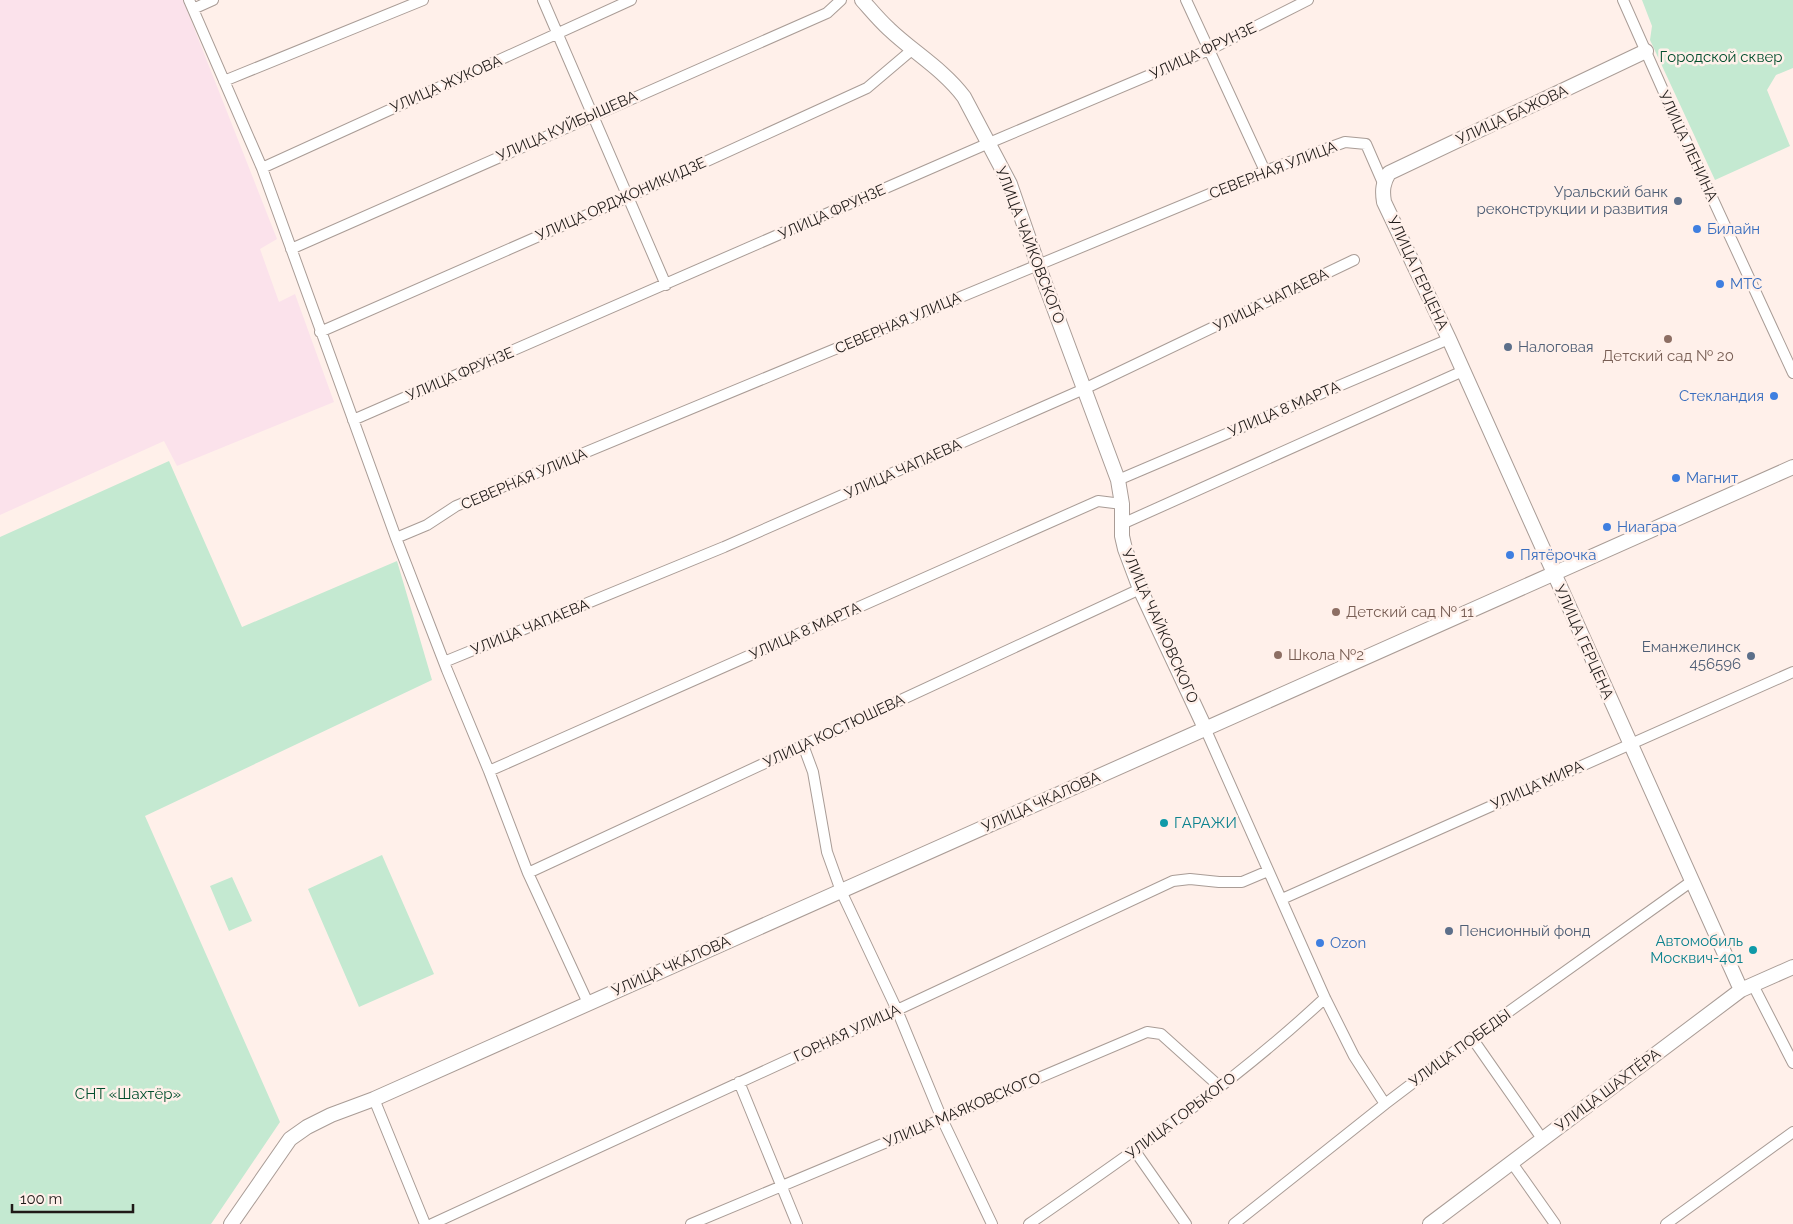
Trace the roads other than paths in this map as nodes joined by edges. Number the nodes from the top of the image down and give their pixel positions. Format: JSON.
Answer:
{"nodes":[{"id":1,"x":213,"y":0,"type":"edge"},
{"id":2,"x":423,"y":0,"type":"edge"},
{"id":3,"x":544,"y":0,"type":"edge"},
{"id":4,"x":631,"y":0,"type":"edge"},
{"id":5,"x":841,"y":0,"type":"edge"},
{"id":6,"x":862,"y":0,"type":"edge"},
{"id":7,"x":1186,"y":0,"type":"edge"},
{"id":8,"x":1308,"y":0,"type":"edge"},
{"id":9,"x":1623,"y":0,"type":"edge"},
{"id":10,"x":191,"y":5,"type":"edge"},
{"id":11,"x":399,"y":5,"type":"edge"},
{"id":12,"x":558,"y":34,"type":"junction"},
{"id":13,"x":913,"y":49,"type":"junction"},
{"id":14,"x":1209,"y":50,"type":"junction"},
{"id":15,"x":1646,"y":51,"type":"junction"},
{"id":16,"x":224,"y":82,"type":"junction"},
{"id":17,"x":594,"y":114,"type":"junction"},
{"id":18,"x":989,"y":143,"type":"junction"},
{"id":19,"x":262,"y":168,"type":"junction"},
{"id":20,"x":1265,"y":172,"type":"junction"},
{"id":21,"x":1383,"y":183,"type":"junction"},
{"id":22,"x":628,"y":197,"type":"junction"},
{"id":23,"x":291,"y":249,"type":"junction"},
{"id":24,"x":1354,"y":260,"type":"dead end"},
{"id":25,"x":1038,"y":265,"type":"junction"},
{"id":26,"x":666,"y":285,"type":"junction"},
{"id":27,"x":320,"y":332,"type":"junction"},
{"id":28,"x":1449,"y":339,"type":"junction"},
{"id":29,"x":1464,"y":371,"type":"junction"},
{"id":30,"x":1793,"y":373,"type":"edge"},
{"id":31,"x":1084,"y":389,"type":"junction"},
{"id":32,"x":353,"y":420,"type":"junction"},
{"id":33,"x":1793,"y":468,"type":"edge"},
{"id":34,"x":1118,"y":480,"type":"junction"},
{"id":35,"x":1122,"y":504,"type":"junction"},
{"id":36,"x":1122,"y":524,"type":"junction"},
{"id":37,"x":396,"y":538,"type":"junction"},
{"id":38,"x":1554,"y":574,"type":"junction"},
{"id":39,"x":1140,"y":589,"type":"junction"},
{"id":40,"x":444,"y":662,"type":"junction"},
{"id":41,"x":1793,"y":672,"type":"edge"},
{"id":42,"x":1205,"y":728,"type":"junction"},
{"id":43,"x":1630,"y":743,"type":"junction"},
{"id":44,"x":804,"y":745,"type":"junction"},
{"id":45,"x":489,"y":771,"type":"junction"},
{"id":46,"x":1268,"y":871,"type":"junction"},
{"id":47,"x":528,"y":873,"type":"junction"},
{"id":48,"x":1692,"y":881,"type":"junction"},
{"id":49,"x":841,"y":891,"type":"junction"},
{"id":50,"x":1282,"y":899,"type":"junction"},
{"id":51,"x":1793,"y":967,"type":"edge"},
{"id":52,"x":1748,"y":988,"type":"junction"},
{"id":53,"x":1325,"y":998,"type":"junction"},
{"id":54,"x":588,"y":1003,"type":"junction"},
{"id":55,"x":897,"y":1010,"type":"junction"},
{"id":56,"x":1472,"y":1038,"type":"junction"},
{"id":57,"x":1793,"y":1063,"type":"edge"},
{"id":58,"x":739,"y":1082,"type":"junction"},
{"id":59,"x":1220,"y":1087,"type":"junction"},
{"id":60,"x":374,"y":1099,"type":"junction"},
{"id":61,"x":1384,"y":1104,"type":"junction"},
{"id":62,"x":942,"y":1120,"type":"junction"},
{"id":63,"x":1793,"y":1132,"type":"edge"},
{"id":64,"x":1543,"y":1140,"type":"junction"},
{"id":65,"x":1135,"y":1151,"type":"junction"},
{"id":66,"x":1512,"y":1163,"type":"junction"},
{"id":67,"x":783,"y":1186,"type":"junction"},
{"id":68,"x":231,"y":1224,"type":"edge"},
{"id":69,"x":425,"y":1224,"type":"edge"},
{"id":70,"x":432,"y":1224,"type":"edge"},
{"id":71,"x":690,"y":1224,"type":"edge"},
{"id":72,"x":798,"y":1224,"type":"edge"},
{"id":73,"x":992,"y":1224,"type":"edge"},
{"id":74,"x":1030,"y":1224,"type":"edge"},
{"id":75,"x":1186,"y":1224,"type":"edge"},
{"id":76,"x":1234,"y":1224,"type":"edge"},
{"id":77,"x":1430,"y":1224,"type":"edge"},
{"id":78,"x":1555,"y":1224,"type":"edge"},
{"id":79,"x":1666,"y":1224,"type":"edge"}],
"edges":[{"from":1,"to":10,"type":"street"},
{"from":2,"to":11,"type":"street"},
{"from":3,"to":12,"type":"street"},
{"from":4,"to":12,"type":"street","name":"УЛИЦА ЖУКОВА"},
{"from":5,"to":17,"type":"street","name":"УЛИЦА КУЙБЫШЕВА"},
{"from":6,"to":13,"type":"street","name":"УЛИЦА ЧАЙКОВСКОГО"},
{"from":7,"to":14,"type":"street"},
{"from":8,"to":14,"type":"street","name":"УЛИЦА ФРУНЗЕ"},
{"from":9,"to":15,"type":"street","name":"УЛИЦА ЛЕНИНА"},
{"from":10,"to":16,"type":"street"},
{"from":11,"to":16,"type":"street"},
{"from":12,"to":17,"type":"street"},
{"from":12,"to":19,"type":"street","name":"УЛИЦА ЖУКОВА"},
{"from":13,"to":18,"type":"street","name":"УЛИЦА ЧАЙКОВСКОГО"},
{"from":13,"to":22,"type":"street","name":"УЛИЦА ОРДЖОНИКИДЗЕ"},
{"from":14,"to":18,"type":"street","name":"УЛИЦА ФРУНЗЕ"},
{"from":14,"to":20,"type":"street"},
{"from":15,"to":21,"type":"street","name":"УЛИЦА БАЖОВА"},
{"from":15,"to":30,"type":"street","name":"УЛИЦА ЛЕНИНА"},
{"from":16,"to":19,"type":"street"},
{"from":17,"to":22,"type":"street"},
{"from":17,"to":23,"type":"street","name":"УЛИЦА КУЙБЫШЕВА"},
{"from":18,"to":25,"type":"street","name":"УЛИЦА ЧАЙКОВСКОГО"},
{"from":18,"to":26,"type":"street","name":"УЛИЦА ФРУНЗЕ"},
{"from":19,"to":23,"type":"street"},
{"from":20,"to":21,"type":"street","name":"СЕВЕРНАЯ УЛИЦА"},
{"from":20,"to":25,"type":"street","name":"СЕВЕРНАЯ УЛИЦА"},
{"from":21,"to":28,"type":"street","name":"УЛИЦА ГЕРЦЕНА"},
{"from":22,"to":26,"type":"street"},
{"from":22,"to":27,"type":"street","name":"УЛИЦА ОРДЖОНИКИДЗЕ"},
{"from":23,"to":27,"type":"street"},
{"from":24,"to":31,"type":"street","name":"УЛИЦА ЧАПАЕВА"},
{"from":25,"to":31,"type":"street","name":"УЛИЦА ЧАЙКОВСКОГО"},
{"from":25,"to":37,"type":"street","name":"СЕВЕРНАЯ УЛИЦА"},
{"from":26,"to":32,"type":"street","name":"УЛИЦА ФРУНЗЕ"},
{"from":27,"to":32,"type":"street"},
{"from":28,"to":29,"type":"street","name":"УЛИЦА ГЕРЦЕНА"},
{"from":28,"to":34,"type":"street","name":"УЛИЦА 8 МАРТА"},
{"from":29,"to":36,"type":"street"},
{"from":29,"to":38,"type":"street","name":"УЛИЦА ГЕРЦЕНА"},
{"from":31,"to":34,"type":"street","name":"УЛИЦА ЧАЙКОВСКОГО"},
{"from":31,"to":40,"type":"street","name":"УЛИЦА ЧАПАЕВА"},
{"from":32,"to":37,"type":"street"},
{"from":33,"to":38,"type":"street","name":"УЛИЦА ЧКАЛОВА"},
{"from":34,"to":35,"type":"street","name":"УЛИЦА ЧАЙКОВСКОГО"},
{"from":35,"to":36,"type":"street","name":"УЛИЦА ЧАЙКОВСКОГО"},
{"from":35,"to":45,"type":"street","name":"УЛИЦА 8 МАРТА"},
{"from":36,"to":39,"type":"street","name":"УЛИЦА ЧАЙКОВСКОГО"},
{"from":37,"to":40,"type":"street"},
{"from":38,"to":42,"type":"street","name":"УЛИЦА ЧКАЛОВА"},
{"from":38,"to":43,"type":"street","name":"УЛИЦА ГЕРЦЕНА"},
{"from":39,"to":42,"type":"street","name":"УЛИЦА ЧАЙКОВСКОГО"},
{"from":39,"to":44,"type":"street","name":"УЛИЦА КОСТЮШЕВА"},
{"from":40,"to":45,"type":"street"},
{"from":41,"to":43,"type":"street","name":"УЛИЦА МИРА"},
{"from":42,"to":46,"type":"street","name":"УЛИЦА ЧАЙКОВСКОГО"},
{"from":42,"to":49,"type":"street","name":"УЛИЦА ЧКАЛОВА"},
{"from":43,"to":48,"type":"street","name":"УЛИЦА ГЕРЦЕНА"},
{"from":43,"to":50,"type":"street","name":"УЛИЦА МИРА"},
{"from":44,"to":47,"type":"street","name":"УЛИЦА КОСТЮШЕВА"},
{"from":44,"to":49,"type":"street"},
{"from":45,"to":47,"type":"street"},
{"from":46,"to":50,"type":"street","name":"УЛИЦА ЧАЙКОВСКОГО"},
{"from":46,"to":55,"type":"street","name":"ГОРНАЯ УЛИЦА"},
{"from":47,"to":54,"type":"street"},
{"from":48,"to":52,"type":"street","name":"УЛИЦА ГЕРЦЕНА"},
{"from":48,"to":56,"type":"street","name":"УЛИЦА ПОБЕДЫ"},
{"from":49,"to":54,"type":"street","name":"УЛИЦА ЧКАЛОВА"},
{"from":49,"to":55,"type":"street"},
{"from":50,"to":53,"type":"street","name":"УЛИЦА ЧАЙКОВСКОГО"},
{"from":51,"to":52,"type":"street","name":"УЛИЦА ШАХТЁРА"},
{"from":52,"to":57,"type":"street"},
{"from":52,"to":64,"type":"street","name":"УЛИЦА ШАХТЁРА"},
{"from":53,"to":59,"type":"street","name":"УЛИЦА ГОРЬКОГО"},
{"from":53,"to":61,"type":"street","name":"УЛИЦА ЧАЙКОВСКОГО"},
{"from":54,"to":60,"type":"street","name":"УЛИЦА ЧКАЛОВА"},
{"from":55,"to":58,"type":"street","name":"ГОРНАЯ УЛИЦА"},
{"from":55,"to":62,"type":"street"},
{"from":56,"to":61,"type":"street","name":"УЛИЦА ПОБЕДЫ"},
{"from":56,"to":64,"type":"street"},
{"from":58,"to":67,"type":"street"},
{"from":58,"to":70,"type":"street","name":"ГОРНАЯ УЛИЦА"},
{"from":59,"to":62,"type":"street","name":"УЛИЦА МАЯКОВСКОГО"},
{"from":59,"to":65,"type":"street","name":"УЛИЦА ГОРЬКОГО"},
{"from":60,"to":68,"type":"street","name":"УЛИЦА ЧКАЛОВА"},
{"from":60,"to":69,"type":"street"},
{"from":61,"to":76,"type":"street","name":"УЛИЦА ПОБЕДЫ"},
{"from":62,"to":67,"type":"street","name":"УЛИЦА МАЯКОВСКОГО"},
{"from":62,"to":73,"type":"street"},
{"from":63,"to":79,"type":"street"},
{"from":64,"to":66,"type":"street","name":"УЛИЦА ШАХТЁРА"},
{"from":65,"to":74,"type":"street","name":"УЛИЦА ГОРЬКОГО"},
{"from":65,"to":75,"type":"street"},
{"from":66,"to":77,"type":"street","name":"УЛИЦА ШАХТЁРА"},
{"from":66,"to":78,"type":"street"},
{"from":67,"to":71,"type":"street","name":"УЛИЦА МАЯКОВСКОГО"},
{"from":67,"to":72,"type":"street"}]}
